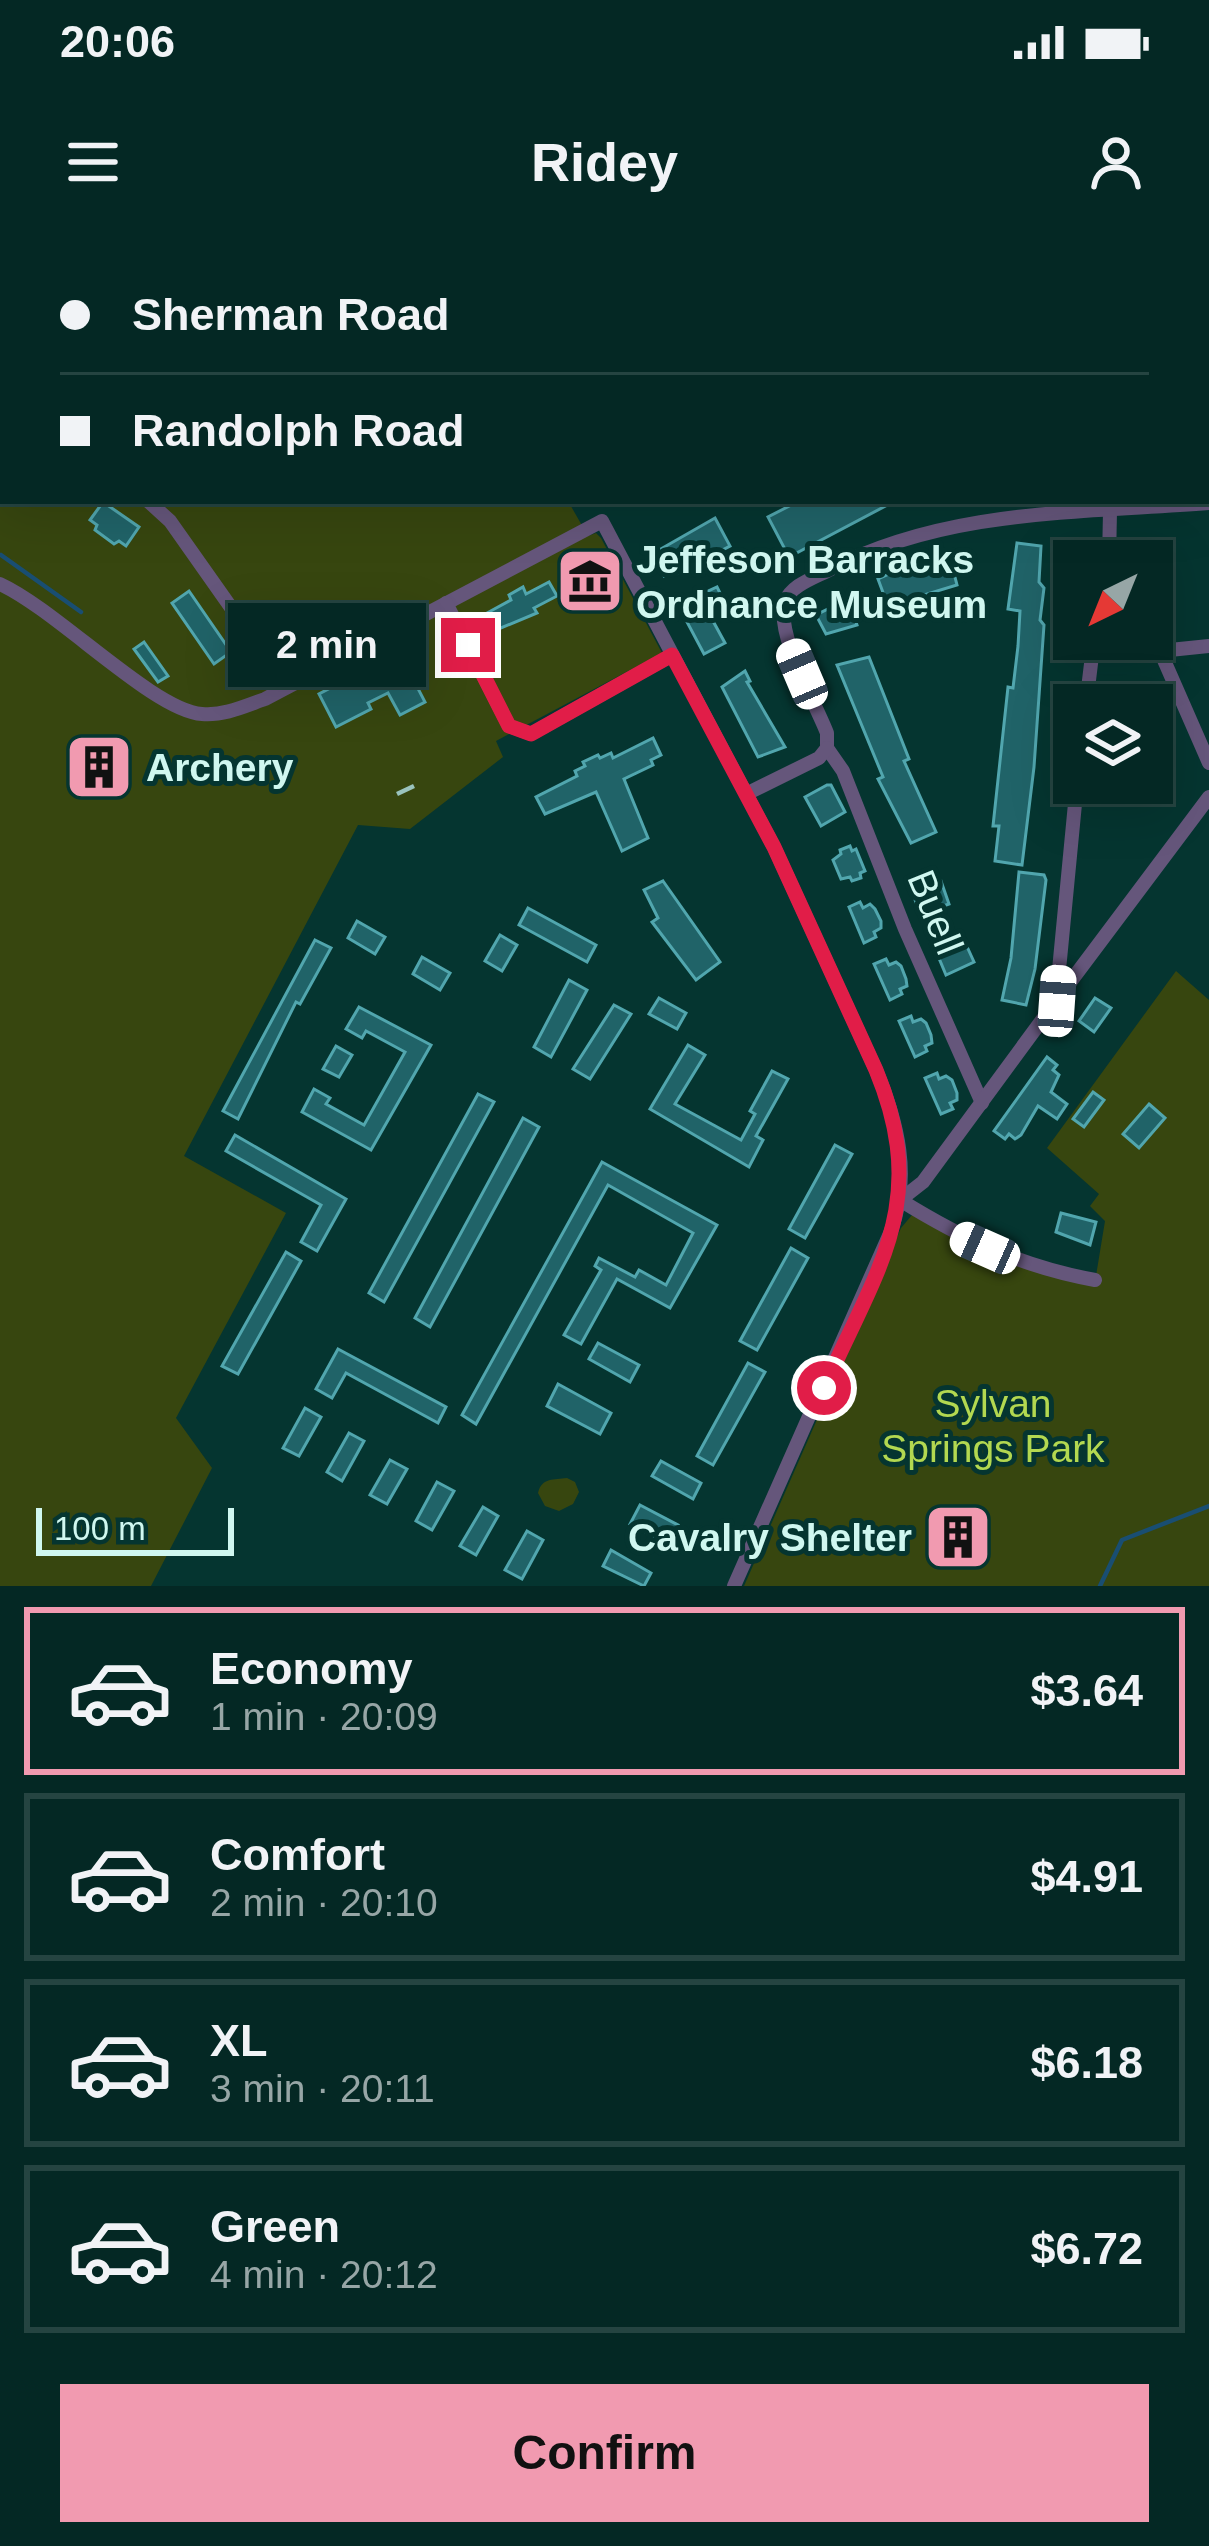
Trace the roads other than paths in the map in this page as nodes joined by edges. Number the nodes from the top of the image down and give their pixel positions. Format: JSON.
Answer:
{"nodes":[{"id":1,"x":151,"y":504,"type":"edge"},
{"id":2,"x":1144,"y":504,"type":"edge"},
{"id":3,"x":1110,"y":511,"type":"junction"},
{"id":4,"x":1109,"y":540,"type":"edge"},
{"id":5,"x":0,"y":584,"type":"edge"},
{"id":6,"x":446,"y":603,"type":"junction"},
{"id":7,"x":1173,"y":645,"type":"edge"},
{"id":8,"x":1209,"y":646,"type":"edge"},
{"id":9,"x":672,"y":655,"type":"junction"},
{"id":10,"x":1162,"y":660,"type":"edge"},
{"id":11,"x":287,"y":687,"type":"junction"},
{"id":12,"x":827,"y":748,"type":"junction"},
{"id":13,"x":1209,"y":764,"type":"edge"},
{"id":14,"x":746,"y":794,"type":"junction"},
{"id":15,"x":1209,"y":797,"type":"edge"},
{"id":16,"x":1075,"y":804,"type":"edge"},
{"id":17,"x":1057,"y":1001,"type":"junction"},
{"id":18,"x":982,"y":1103,"type":"junction"},
{"id":19,"x":900,"y":1200,"type":"junction"},
{"id":20,"x":1095,"y":1280,"type":"dead end"},
{"id":21,"x":734,"y":1586,"type":"edge"}],
"edges":[{"from":1,"to":11,"type":"street"},
{"from":2,"to":3,"type":"street"},
{"from":3,"to":4,"type":"street"},
{"from":3,"to":12,"type":"street","name":"Buell"},
{"from":5,"to":11,"type":"street"},
{"from":6,"to":9,"type":"street"},
{"from":6,"to":9,"type":"street"},
{"from":6,"to":11,"type":"street"},
{"from":7,"to":8,"type":"street"},
{"from":9,"to":14,"type":"street"},
{"from":10,"to":13,"type":"street"},
{"from":12,"to":14,"type":"street"},
{"from":12,"to":18,"type":"street","name":"Buell"},
{"from":14,"to":19,"type":"street"},
{"from":15,"to":17,"type":"street"},
{"from":16,"to":17,"type":"street"},
{"from":17,"to":18,"type":"street"},
{"from":18,"to":19,"type":"street"},
{"from":19,"to":20,"type":"street"},
{"from":19,"to":21,"type":"street"}]}
